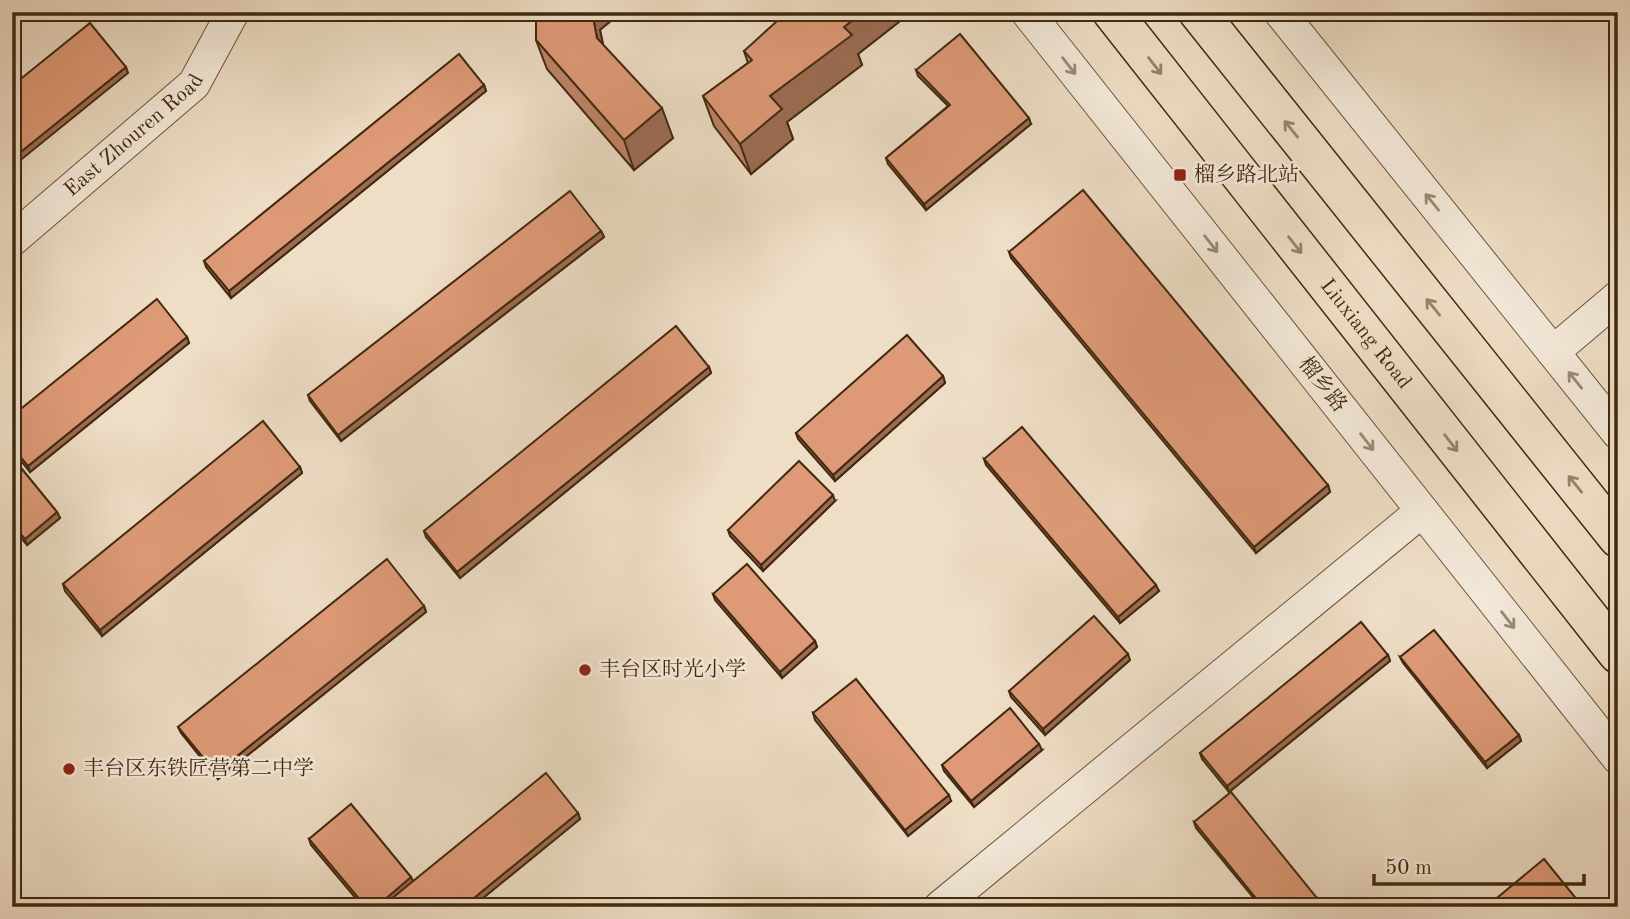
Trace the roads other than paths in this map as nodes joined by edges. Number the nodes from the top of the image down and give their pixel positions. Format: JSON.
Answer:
{"nodes":[{"id":1,"x":233,"y":12,"type":"edge"},
{"id":2,"x":1027,"y":12,"type":"edge"},
{"id":3,"x":1112,"y":12,"type":"edge"},
{"id":4,"x":1198,"y":12,"type":"edge"},
{"id":5,"x":1280,"y":12,"type":"edge"},
{"id":6,"x":12,"y":240,"type":"edge"},
{"id":7,"x":1618,"y":298,"type":"edge"},
{"id":8,"x":1553,"y":352,"type":"junction"},
{"id":9,"x":1618,"y":433,"type":"edge"},
{"id":10,"x":1422,"y":511,"type":"junction"},
{"id":11,"x":1618,"y":538,"type":"edge"},
{"id":12,"x":1618,"y":654,"type":"edge"},
{"id":13,"x":1618,"y":758,"type":"edge"},
{"id":14,"x":940,"y":907,"type":"edge"}],
"edges":[{"from":1,"to":6,"type":"street","name":"East Zhouren Road"},
{"from":2,"to":10,"type":"street","name":"榴乡路","one_way":true},
{"from":3,"to":12,"type":"main road","name":"Liuxiang Road","one_way":true},
{"from":11,"to":4,"type":"main road","one_way":true},
{"from":8,"to":5,"type":"street","one_way":true},
{"from":7,"to":8,"type":"street"},
{"from":9,"to":8,"type":"street","one_way":true},
{"from":10,"to":13,"type":"street","name":"榴乡路","one_way":true},
{"from":10,"to":14,"type":"street"}]}
